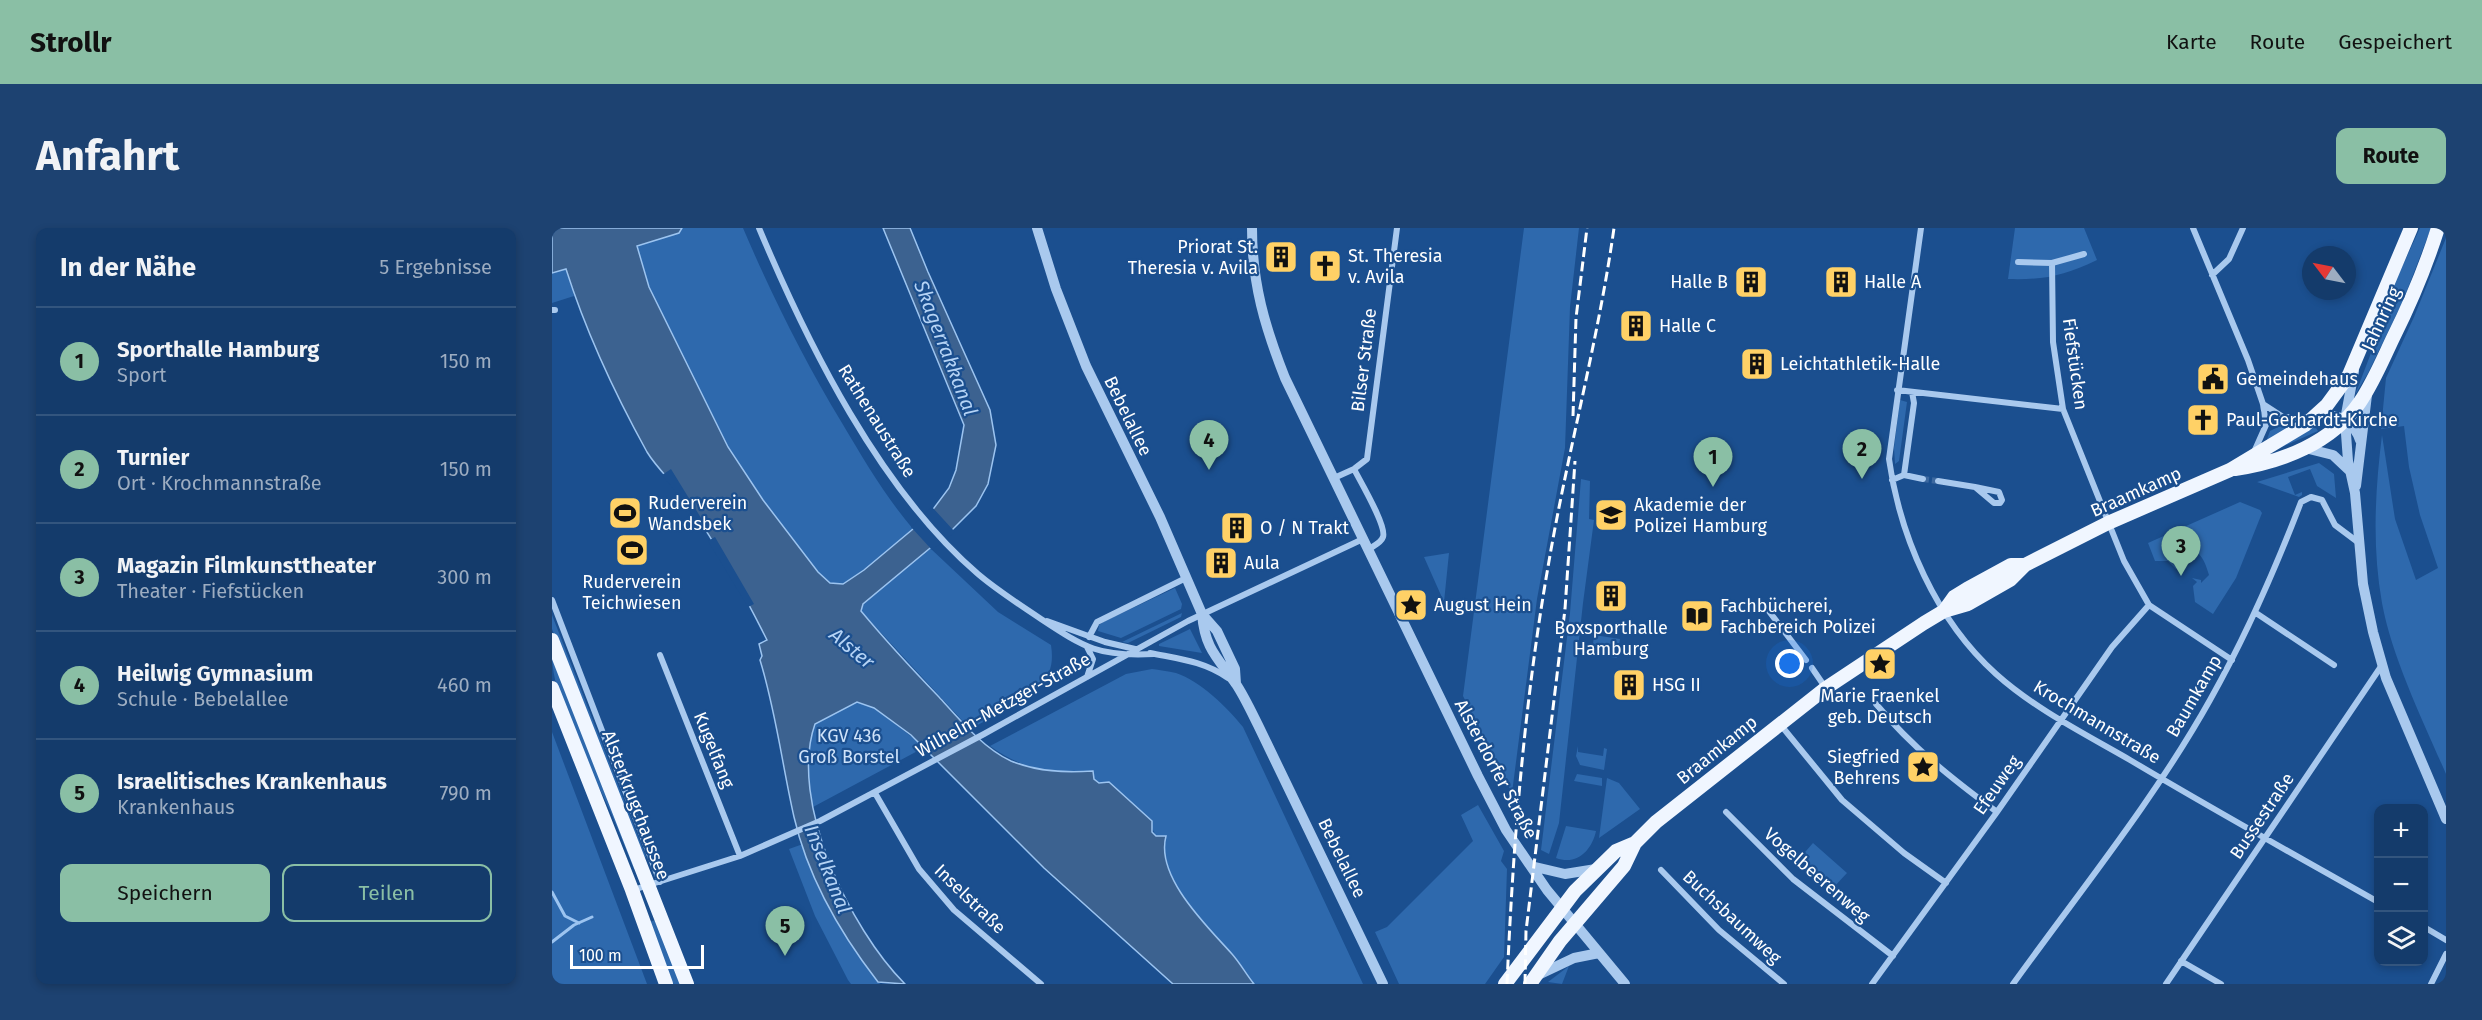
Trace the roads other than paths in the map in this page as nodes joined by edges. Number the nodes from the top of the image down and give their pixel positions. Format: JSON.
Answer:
{"nodes":[{"id":1,"x":759,"y":228,"type":"edge"},
{"id":2,"x":1037,"y":228,"type":"edge"},
{"id":3,"x":1252,"y":228,"type":"edge"},
{"id":4,"x":1397,"y":228,"type":"edge"},
{"id":5,"x":1921,"y":228,"type":"edge"},
{"id":6,"x":2193,"y":228,"type":"edge"},
{"id":7,"x":2243,"y":228,"type":"edge"},
{"id":8,"x":2412,"y":228,"type":"edge"},
{"id":9,"x":2438,"y":228,"type":"edge"},
{"id":10,"x":2084,"y":254,"type":"dead end"},
{"id":11,"x":2018,"y":262,"type":"dead end"},
{"id":12,"x":2052,"y":263,"type":"junction"},
{"id":13,"x":2212,"y":275,"type":"junction"},
{"id":14,"x":2369,"y":328,"type":"joint"},
{"id":15,"x":2357,"y":359,"type":"junction"},
{"id":16,"x":2371,"y":383,"type":"junction"},
{"id":17,"x":1897,"y":390,"type":"junction"},
{"id":18,"x":1912,"y":392,"type":"junction"},
{"id":19,"x":2263,"y":404,"type":"junction"},
{"id":20,"x":2063,"y":409,"type":"junction"},
{"id":21,"x":2316,"y":416,"type":"junction"},
{"id":22,"x":2345,"y":420,"type":"junction"},
{"id":23,"x":2360,"y":440,"type":"junction"},
{"id":24,"x":2305,"y":448,"type":"junction"},
{"id":25,"x":2252,"y":455,"type":"junction"},
{"id":26,"x":1354,"y":469,"type":"junction"},
{"id":27,"x":2229,"y":470,"type":"junction"},
{"id":28,"x":2350,"y":472,"type":"junction"},
{"id":29,"x":1904,"y":475,"type":"junction"},
{"id":30,"x":1334,"y":478,"type":"junction"},
{"id":31,"x":1923,"y":479,"type":"tunnel mouth"},
{"id":32,"x":1892,"y":480,"type":"junction"},
{"id":33,"x":1938,"y":481,"type":"tunnel mouth"},
{"id":34,"x":1975,"y":488,"type":"dead end"},
{"id":35,"x":2355,"y":493,"type":"junction"},
{"id":36,"x":2108,"y":524,"type":"junction"},
{"id":37,"x":2359,"y":543,"type":"junction"},
{"id":38,"x":1366,"y":544,"type":"junction"},
{"id":39,"x":1186,"y":578,"type":"junction"},
{"id":40,"x":552,"y":600,"type":"edge"},
{"id":41,"x":2149,"y":605,"type":"junction"},
{"id":42,"x":1766,"y":606,"type":"dead end"},
{"id":43,"x":1944,"y":611,"type":"junction"},
{"id":44,"x":2256,"y":612,"type":"junction"},
{"id":45,"x":1202,"y":614,"type":"junction"},
{"id":46,"x":1041,"y":619,"type":"junction"},
{"id":47,"x":1089,"y":637,"type":"junction"},
{"id":48,"x":552,"y":640,"type":"edge"},
{"id":49,"x":1087,"y":647,"type":"junction"},
{"id":50,"x":1134,"y":649,"type":"junction"},
{"id":51,"x":1154,"y":654,"type":"junction"},
{"id":52,"x":660,"y":655,"type":"dead end"},
{"id":53,"x":1123,"y":656,"type":"junction"},
{"id":54,"x":1806,"y":660,"type":"dead end"},
{"id":55,"x":2232,"y":660,"type":"junction"},
{"id":56,"x":2334,"y":665,"type":"dead end"},
{"id":57,"x":2382,"y":665,"type":"junction"},
{"id":58,"x":1812,"y":668,"type":"dead end"},
{"id":59,"x":1087,"y":677,"type":"junction"},
{"id":60,"x":1236,"y":684,"type":"junction"},
{"id":61,"x":552,"y":688,"type":"edge"},
{"id":62,"x":1826,"y":688,"type":"junction"},
{"id":63,"x":1876,"y":704,"type":"dead end"},
{"id":64,"x":2061,"y":719,"type":"junction"},
{"id":65,"x":1779,"y":723,"type":"junction"},
{"id":66,"x":2161,"y":779,"type":"junction"},
{"id":67,"x":875,"y":793,"type":"junction"},
{"id":68,"x":1726,"y":812,"type":"dead end"},
{"id":69,"x":1997,"y":812,"type":"junction"},
{"id":70,"x":2446,"y":819,"type":"edge"},
{"id":71,"x":2265,"y":838,"type":"junction"},
{"id":72,"x":1635,"y":843,"type":"junction"},
{"id":73,"x":740,"y":856,"type":"junction"},
{"id":74,"x":1531,"y":866,"type":"junction"},
{"id":75,"x":1596,"y":869,"type":"junction"},
{"id":76,"x":1661,"y":870,"type":"dead end"},
{"id":77,"x":1946,"y":883,"type":"junction"},
{"id":78,"x":654,"y":884,"type":"junction"},
{"id":79,"x":632,"y":890,"type":"junction"},
{"id":80,"x":2374,"y":899,"type":"edge"},
{"id":81,"x":1562,"y":907,"type":"junction"},
{"id":82,"x":1576,"y":922,"type":"junction"},
{"id":83,"x":2428,"y":929,"type":"edge"},
{"id":84,"x":2446,"y":940,"type":"edge"},
{"id":85,"x":1599,"y":953,"type":"junction"},
{"id":86,"x":2446,"y":954,"type":"edge"},
{"id":87,"x":1893,"y":956,"type":"junction"},
{"id":88,"x":2181,"y":961,"type":"junction"},
{"id":89,"x":1533,"y":980,"type":"edge"},
{"id":90,"x":666,"y":984,"type":"edge"},
{"id":91,"x":687,"y":984,"type":"edge"},
{"id":92,"x":1041,"y":984,"type":"edge"},
{"id":93,"x":1383,"y":984,"type":"edge"},
{"id":94,"x":1505,"y":984,"type":"edge"},
{"id":95,"x":1625,"y":984,"type":"edge"},
{"id":96,"x":1784,"y":984,"type":"edge"},
{"id":97,"x":1872,"y":984,"type":"edge"},
{"id":98,"x":2013,"y":984,"type":"edge"},
{"id":99,"x":2166,"y":984,"type":"edge"},
{"id":100,"x":2221,"y":984,"type":"edge"},
{"id":101,"x":2431,"y":984,"type":"edge"}],
"edges":[{"from":1,"to":46,"type":"street","name":"Rathenaustraße"},
{"from":2,"to":39,"type":"street","name":"Bebelallee"},
{"from":3,"to":30,"type":"street","name":"Alsterdorfer Straße"},
{"from":4,"to":26,"type":"street","name":"Bilser Straße"},
{"from":5,"to":17,"type":"street","name":"Krochmannstraße"},
{"from":6,"to":13,"type":"street"},
{"from":7,"to":13,"type":"street"},
{"from":8,"to":14,"type":"main road","name":"Jahnring"},
{"from":9,"to":16,"type":"main road","name":"Jahnring"},
{"from":10,"to":12,"type":"street"},
{"from":11,"to":12,"type":"street"},
{"from":12,"to":20,"type":"street","name":"Fiefstücken"},
{"from":13,"to":19,"type":"street"},
{"from":14,"to":15,"type":"main road","name":"Braamkamp"},
{"from":15,"to":21,"type":"main road","name":"Braamkamp"},
{"from":15,"to":22,"type":"street"},
{"from":16,"to":22,"type":"main road","name":"Jahnring"},
{"from":16,"to":23,"type":"street"},
{"from":17,"to":18,"type":"street"},
{"from":17,"to":32,"type":"street","name":"Krochmannstraße"},
{"from":18,"to":20,"type":"street"},
{"from":18,"to":29,"type":"street"},
{"from":19,"to":21,"type":"street"},
{"from":19,"to":25,"type":"street"},
{"from":20,"to":36,"type":"street","name":"Fiefstücken"},
{"from":21,"to":22,"type":"street"},
{"from":21,"to":25,"type":"main road","name":"Braamkamp"},
{"from":22,"to":23,"type":"street"},
{"from":22,"to":24,"type":"main road","name":"Braamkamp"},
{"from":22,"to":28,"type":"street"},
{"from":23,"to":35,"type":"street"},
{"from":24,"to":27,"type":"main road","name":"Braamkamp"},
{"from":24,"to":28,"type":"street"},
{"from":25,"to":27,"type":"main road","name":"Braamkamp"},
{"from":26,"to":30,"type":"street"},
{"from":26,"to":38,"type":"street"},
{"from":27,"to":36,"type":"main road","name":"Braamkamp"},
{"from":28,"to":35,"type":"street"},
{"from":29,"to":31,"type":"street"},
{"from":29,"to":32,"type":"street"},
{"from":30,"to":38,"type":"street","name":"Alsterdorfer Straße"},
{"from":32,"to":43,"type":"street","name":"Krochmannstraße"},
{"from":33,"to":34,"type":"street"},
{"from":35,"to":37,"type":"street"},
{"from":36,"to":41,"type":"street","name":"Fiefstücken"},
{"from":36,"to":43,"type":"main road","name":"Braamkamp"},
{"from":37,"to":44,"type":"street","name":"Baumkamp"},
{"from":37,"to":57,"type":"street"},
{"from":38,"to":45,"type":"street","name":"Wilhelm-Metzger-Straße"},
{"from":38,"to":74,"type":"street","name":"Alsterdorfer Straße"},
{"from":39,"to":45,"type":"street","name":"Bebelallee"},
{"from":39,"to":47,"type":"street","name":"Wilhelm-Metzger-Straße"},
{"from":40,"to":78,"type":"street","name":"Alsterkrugchaussee"},
{"from":41,"to":55,"type":"street","name":"Fiefstücken"},
{"from":41,"to":64,"type":"street","name":"Efeuweg"},
{"from":42,"to":54,"type":"street"},
{"from":43,"to":62,"type":"main road","name":"Braamkamp"},
{"from":43,"to":64,"type":"street","name":"Krochmannstraße"},
{"from":44,"to":55,"type":"street","name":"Baumkamp"},
{"from":44,"to":56,"type":"street"},
{"from":45,"to":50,"type":"street","name":"Wilhelm-Metzger-Straße"},
{"from":45,"to":60,"type":"street","name":"Bebelallee"},
{"from":46,"to":47,"type":"street","name":"Rathenaustraße"},
{"from":46,"to":49,"type":"street","name":"Rathenaustraße"},
{"from":47,"to":50,"type":"street","name":"Rathenaustraße"},
{"from":48,"to":78,"type":"main road","name":"Alsterkrugchaussee"},
{"from":49,"to":53,"type":"street","name":"Rathenaustraße"},
{"from":49,"to":59,"type":"street"},
{"from":50,"to":51,"type":"street","name":"Wilhelm-Metzger-Straße"},
{"from":50,"to":53,"type":"street","name":"Wilhelm-Metzger-Straße"},
{"from":51,"to":53,"type":"street","name":"Wilhelm-Metzger-Straße"},
{"from":51,"to":60,"type":"street","name":"Wilhelm-Metzger-Straße"},
{"from":52,"to":73,"type":"street","name":"Kugelfang"},
{"from":53,"to":59,"type":"street","name":"Wilhelm-Metzger-Straße"},
{"from":55,"to":66,"type":"street","name":"Baumkamp"},
{"from":57,"to":70,"type":"street"},
{"from":57,"to":71,"type":"street","name":"Bussestraße"},
{"from":58,"to":62,"type":"street"},
{"from":59,"to":67,"type":"street","name":"Wilhelm-Metzger-Straße"},
{"from":60,"to":93,"type":"street","name":"Bebelallee"},
{"from":61,"to":79,"type":"main road","name":"Alsterkrugchaussee"},
{"from":62,"to":65,"type":"main road","name":"Braamkamp"},
{"from":63,"to":69,"type":"street"},
{"from":64,"to":66,"type":"street","name":"Krochmannstraße"},
{"from":64,"to":69,"type":"street","name":"Efeuweg"},
{"from":65,"to":72,"type":"main road","name":"Braamkamp"},
{"from":65,"to":77,"type":"street"},
{"from":66,"to":71,"type":"street","name":"Krochmannstraße"},
{"from":66,"to":98,"type":"street","name":"Baumkamp"},
{"from":67,"to":73,"type":"street","name":"Wilhelm-Metzger-Straße"},
{"from":67,"to":92,"type":"street","name":"Inselstraße"},
{"from":68,"to":87,"type":"street","name":"Vogelbeerenweg"},
{"from":69,"to":77,"type":"street","name":"Efeuweg"},
{"from":71,"to":80,"type":"street","name":"Krochmannstraße"},
{"from":71,"to":88,"type":"street","name":"Bussestraße"},
{"from":72,"to":75,"type":"main road","name":"Braamkamp"},
{"from":72,"to":82,"type":"main road","name":"Braamkamp"},
{"from":73,"to":78,"type":"street","name":"Wilhelm-Metzger-Straße"},
{"from":74,"to":75,"type":"street"},
{"from":74,"to":81,"type":"street","name":"Alsterdorfer Straße"},
{"from":75,"to":81,"type":"main road","name":"Braamkamp"},
{"from":76,"to":96,"type":"street","name":"Buchsbaumweg"},
{"from":77,"to":87,"type":"street","name":"Efeuweg"},
{"from":78,"to":79,"type":"street","name":"Wilhelm-Metzger-Straße"},
{"from":78,"to":91,"type":"main road","name":"Alsterkrugchaussee"},
{"from":79,"to":90,"type":"main road","name":"Alsterkrugchaussee"},
{"from":81,"to":82,"type":"street","name":"Alsterdorfer Straße"},
{"from":81,"to":94,"type":"main road","name":"Braamkamp"},
{"from":82,"to":85,"type":"street","name":"Alsterdorfer Straße"},
{"from":82,"to":89,"type":"main road","name":"Braamkamp"},
{"from":83,"to":84,"type":"street"},
{"from":85,"to":89,"type":"street"},
{"from":85,"to":95,"type":"street","name":"Alsterdorfer Straße"},
{"from":86,"to":101,"type":"street"},
{"from":87,"to":97,"type":"street","name":"Efeuweg"},
{"from":88,"to":99,"type":"street","name":"Bussestraße"},
{"from":88,"to":100,"type":"street"}]}
